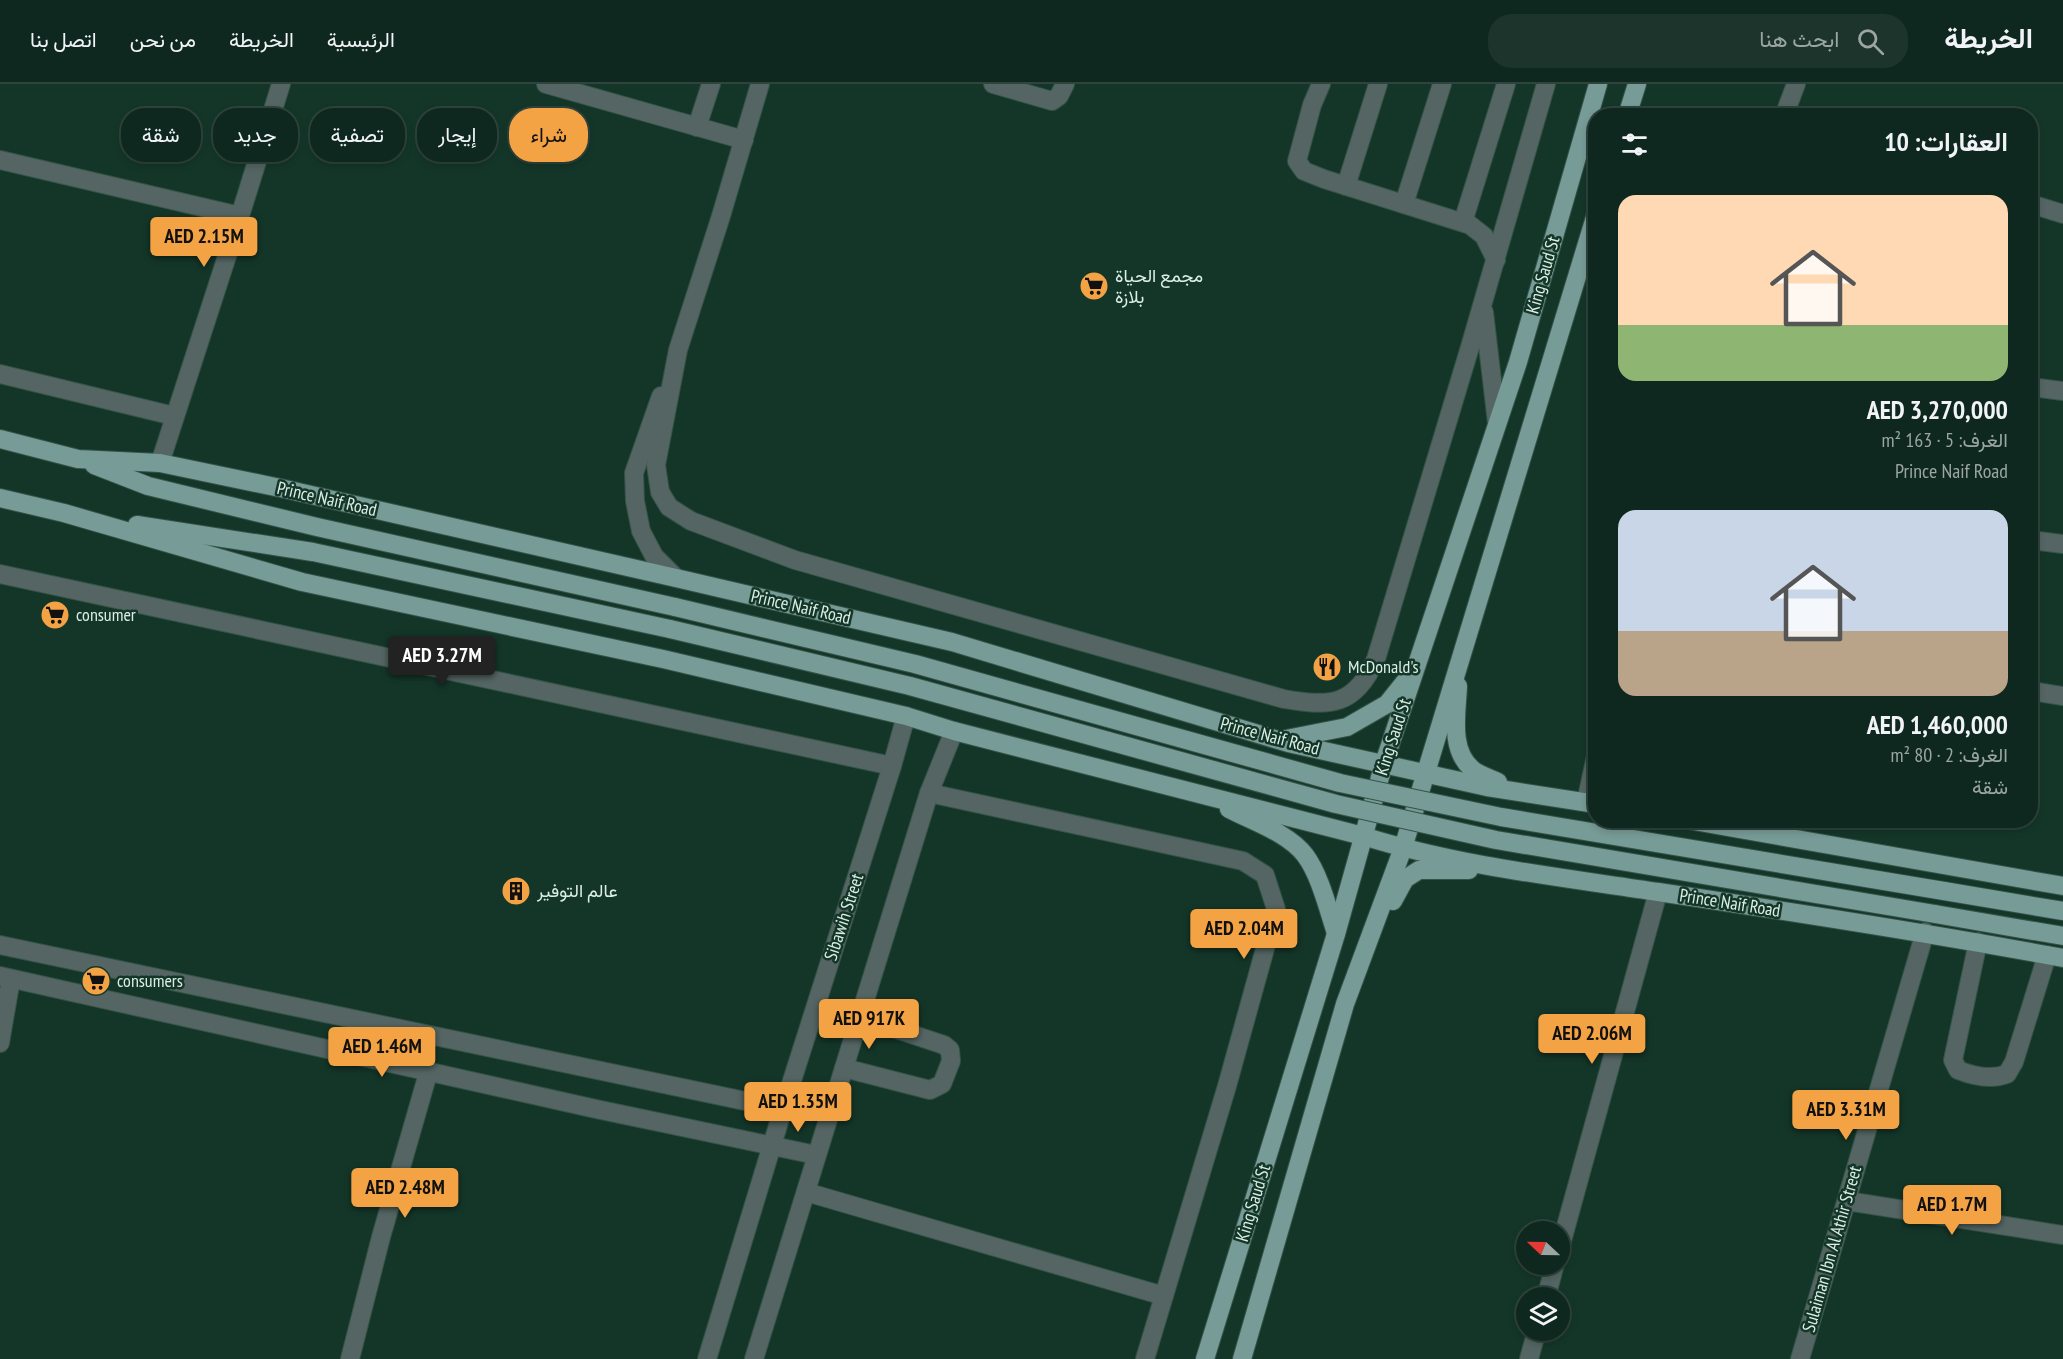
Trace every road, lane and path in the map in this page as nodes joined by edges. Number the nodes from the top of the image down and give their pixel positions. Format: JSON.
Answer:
{"nodes":[{"id":1,"x":281,"y":84,"type":"edge"},
{"id":2,"x":546,"y":84,"type":"edge"},
{"id":3,"x":711,"y":84,"type":"edge"},
{"id":4,"x":760,"y":84,"type":"edge"},
{"id":5,"x":1065,"y":84,"type":"edge"},
{"id":6,"x":1321,"y":84,"type":"edge"},
{"id":7,"x":1378,"y":84,"type":"edge"},
{"id":8,"x":1442,"y":84,"type":"edge"},
{"id":9,"x":1506,"y":84,"type":"edge"},
{"id":10,"x":1546,"y":84,"type":"edge"},
{"id":11,"x":1598,"y":84,"type":"edge"},
{"id":12,"x":1637,"y":84,"type":"edge"},
{"id":13,"x":1796,"y":84,"type":"edge"},
{"id":14,"x":997,"y":85,"type":"edge"},
{"id":15,"x":1591,"y":108,"type":"edge"},
{"id":16,"x":1630,"y":108,"type":"edge"},
{"id":17,"x":1787,"y":108,"type":"edge"},
{"id":18,"x":1588,"y":119,"type":"edge"},
{"id":19,"x":697,"y":127,"type":"junction"},
{"id":20,"x":744,"y":140,"type":"junction"},
{"id":21,"x":0,"y":160,"type":"edge"},
{"id":22,"x":1346,"y":186,"type":"junction"},
{"id":23,"x":1404,"y":204,"type":"junction"},
{"id":24,"x":2038,"y":206,"type":"edge"},
{"id":25,"x":2063,"y":213,"type":"edge"},
{"id":26,"x":240,"y":216,"type":"junction"},
{"id":27,"x":1463,"y":222,"type":"junction"},
{"id":28,"x":1588,"y":240,"type":"edge"},
{"id":29,"x":1496,"y":260,"type":"junction"},
{"id":30,"x":1483,"y":304,"type":"junction"},
{"id":31,"x":678,"y":350,"type":"junction"},
{"id":32,"x":0,"y":374,"type":"edge"},
{"id":33,"x":2038,"y":388,"type":"edge"},
{"id":34,"x":2063,"y":391,"type":"edge"},
{"id":35,"x":174,"y":416,"type":"junction"},
{"id":36,"x":1497,"y":423,"type":"junction"},
{"id":37,"x":0,"y":439,"type":"edge"},
{"id":38,"x":78,"y":459,"type":"junction"},
{"id":39,"x":160,"y":463,"type":"junction"},
{"id":40,"x":1,"y":499,"type":"edge"},
{"id":41,"x":635,"y":501,"type":"junction"},
{"id":42,"x":669,"y":507,"type":"junction"},
{"id":43,"x":64,"y":513,"type":"junction"},
{"id":44,"x":2038,"y":541,"type":"edge"},
{"id":45,"x":2063,"y":544,"type":"edge"},
{"id":46,"x":0,"y":574,"type":"edge"},
{"id":47,"x":676,"y":578,"type":"junction"},
{"id":48,"x":1459,"y":661,"type":"junction"},
{"id":49,"x":1414,"y":671,"type":"junction"},
{"id":50,"x":2038,"y":692,"type":"edge"},
{"id":51,"x":2063,"y":696,"type":"edge"},
{"id":52,"x":906,"y":716,"type":"junction"},
{"id":53,"x":954,"y":731,"type":"junction"},
{"id":54,"x":1279,"y":740,"type":"junction"},
{"id":55,"x":1384,"y":763,"type":"junction"},
{"id":56,"x":892,"y":766,"type":"junction"},
{"id":57,"x":1425,"y":774,"type":"junction"},
{"id":58,"x":1516,"y":791,"type":"junction"},
{"id":59,"x":929,"y":793,"type":"junction"},
{"id":60,"x":1198,"y":794,"type":"junction"},
{"id":61,"x":1588,"y":803,"type":"edge"},
{"id":62,"x":1733,"y":828,"type":"edge"},
{"id":63,"x":1363,"y":836,"type":"junction"},
{"id":64,"x":1403,"y":848,"type":"junction"},
{"id":65,"x":1505,"y":870,"type":"junction"},
{"id":66,"x":2063,"y":886,"type":"edge"},
{"id":67,"x":1658,"y":892,"type":"junction"},
{"id":68,"x":2063,"y":911,"type":"edge"},
{"id":69,"x":1925,"y":932,"type":"junction"},
{"id":70,"x":1336,"y":934,"type":"junction"},
{"id":71,"x":2063,"y":936,"type":"edge"},
{"id":72,"x":1978,"y":942,"type":"junction"},
{"id":73,"x":0,"y":945,"type":"edge"},
{"id":74,"x":2055,"y":956,"type":"edge"},
{"id":75,"x":6,"y":977,"type":"edge"},
{"id":76,"x":1345,"y":1004,"type":"junction"},
{"id":77,"x":860,"y":1017,"type":"junction"},
{"id":78,"x":0,"y":1043,"type":"edge"},
{"id":79,"x":844,"y":1068,"type":"junction"},
{"id":80,"x":429,"y":1070,"type":"junction"},
{"id":81,"x":783,"y":1109,"type":"junction"},
{"id":82,"x":772,"y":1145,"type":"junction"},
{"id":83,"x":816,"y":1155,"type":"junction"},
{"id":84,"x":806,"y":1192,"type":"junction"},
{"id":85,"x":1847,"y":1201,"type":"junction"},
{"id":86,"x":1567,"y":1221,"type":"edge"},
{"id":87,"x":2063,"y":1235,"type":"edge"},
{"id":88,"x":1164,"y":1296,"type":"junction"},
{"id":89,"x":1534,"y":1341,"type":"edge"},
{"id":90,"x":350,"y":1359,"type":"edge"},
{"id":91,"x":707,"y":1359,"type":"edge"},
{"id":92,"x":754,"y":1359,"type":"edge"},
{"id":93,"x":1145,"y":1359,"type":"edge"},
{"id":94,"x":1205,"y":1359,"type":"edge"},
{"id":95,"x":1242,"y":1359,"type":"edge"},
{"id":96,"x":1529,"y":1359,"type":"edge"},
{"id":97,"x":1800,"y":1359,"type":"edge"}],
"edges":[{"from":1,"to":26,"type":"street"},
{"from":2,"to":19,"type":"street"},
{"from":3,"to":19,"type":"street"},
{"from":4,"to":20,"type":"street"},
{"from":5,"to":14,"type":"street"},
{"from":6,"to":22,"type":"street"},
{"from":7,"to":22,"type":"street"},
{"from":8,"to":23,"type":"street"},
{"from":9,"to":27,"type":"street"},
{"from":10,"to":29,"type":"street"},
{"from":11,"to":15,"type":"main road","name":"King Saud St"},
{"from":12,"to":16,"type":"main road"},
{"from":13,"to":17,"type":"street"},
{"from":18,"to":36,"type":"main road","name":"King Saud St"},
{"from":19,"to":20,"type":"street"},
{"from":20,"to":31,"type":"street"},
{"from":21,"to":26,"type":"street"},
{"from":22,"to":23,"type":"street"},
{"from":23,"to":27,"type":"street"},
{"from":24,"to":25,"type":"street"},
{"from":26,"to":35,"type":"street"},
{"from":27,"to":29,"type":"street"},
{"from":28,"to":48,"type":"main road","name":"King Saud St"},
{"from":29,"to":30,"type":"street"},
{"from":30,"to":36,"type":"street"},
{"from":30,"to":42,"type":"street"},
{"from":31,"to":41,"type":"street"},
{"from":31,"to":42,"type":"street"},
{"from":32,"to":35,"type":"street"},
{"from":33,"to":34,"type":"street"},
{"from":35,"to":39,"type":"street"},
{"from":36,"to":49,"type":"main road","name":"King Saud St"},
{"from":37,"to":38,"type":"main road","name":"Prince Naif Road"},
{"from":38,"to":39,"type":"main road","name":"Prince Naif Road"},
{"from":38,"to":68,"type":"main road","bridge":true},
{"from":39,"to":47,"type":"main road","name":"Prince Naif Road"},
{"from":40,"to":43,"type":"main road"},
{"from":41,"to":42,"type":"street"},
{"from":41,"to":47,"type":"street"},
{"from":43,"to":52,"type":"main road"},
{"from":43,"to":71,"type":"main road","bridge":true},
{"from":44,"to":45,"type":"street"},
{"from":46,"to":56,"type":"street"},
{"from":47,"to":54,"type":"main road","name":"Prince Naif Road"},
{"from":48,"to":57,"type":"main road","name":"King Saud St"},
{"from":48,"to":58,"type":"main road"},
{"from":49,"to":54,"type":"main road"},
{"from":49,"to":55,"type":"main road","name":"King Saud St"},
{"from":50,"to":51,"type":"street"},
{"from":52,"to":53,"type":"main road"},
{"from":52,"to":56,"type":"street","name":"Sibawih Street"},
{"from":53,"to":59,"type":"street"},
{"from":53,"to":60,"type":"main road"},
{"from":54,"to":55,"type":"main road","name":"Prince Naif Road"},
{"from":55,"to":57,"type":"main road","name":"Prince Naif Road"},
{"from":55,"to":63,"type":"main road","name":"King Saud St"},
{"from":56,"to":81,"type":"street","name":"Sibawih Street"},
{"from":57,"to":58,"type":"main road","name":"Prince Naif Road"},
{"from":57,"to":64,"type":"main road","name":"King Saud St"},
{"from":58,"to":61,"type":"main road","name":"Prince Naif Road"},
{"from":59,"to":77,"type":"street"},
{"from":59,"to":88,"type":"street"},
{"from":60,"to":63,"type":"main road","name":"Prince Naif Road"},
{"from":60,"to":70,"type":"main road"},
{"from":62,"to":66,"type":"main road"},
{"from":63,"to":64,"type":"main road","name":"Prince Naif Road"},
{"from":63,"to":70,"type":"main road","name":"King Saud St"},
{"from":64,"to":65,"type":"main road","name":"Prince Naif Road"},
{"from":64,"to":76,"type":"main road","name":"King Saud St"},
{"from":65,"to":67,"type":"main road","name":"Prince Naif Road"},
{"from":65,"to":76,"type":"main road"},
{"from":67,"to":69,"type":"main road","name":"Prince Naif Road"},
{"from":67,"to":86,"type":"street"},
{"from":69,"to":72,"type":"main road","name":"Prince Naif Road"},
{"from":69,"to":85,"type":"street","name":"Sulaiman Ibn Al Athir Street"},
{"from":70,"to":94,"type":"main road","name":"King Saud St"},
{"from":72,"to":74,"type":"main road","name":"Prince Naif Road"},
{"from":72,"to":74,"type":"street"},
{"from":73,"to":81,"type":"street"},
{"from":75,"to":78,"type":"street"},
{"from":75,"to":80,"type":"street"},
{"from":76,"to":95,"type":"main road","name":"King Saud St"},
{"from":77,"to":79,"type":"street"},
{"from":77,"to":79,"type":"street"},
{"from":79,"to":83,"type":"street"},
{"from":80,"to":82,"type":"street"},
{"from":80,"to":90,"type":"street"},
{"from":81,"to":82,"type":"street","name":"Sibawih Street"},
{"from":82,"to":83,"type":"street"},
{"from":82,"to":91,"type":"street","name":"Sibawih Street"},
{"from":83,"to":84,"type":"street"},
{"from":84,"to":88,"type":"street"},
{"from":84,"to":92,"type":"street"},
{"from":85,"to":87,"type":"street"},
{"from":85,"to":97,"type":"street","name":"Sulaiman Ibn Al Athir Street"},
{"from":88,"to":93,"type":"street"},
{"from":89,"to":96,"type":"street"}]}
